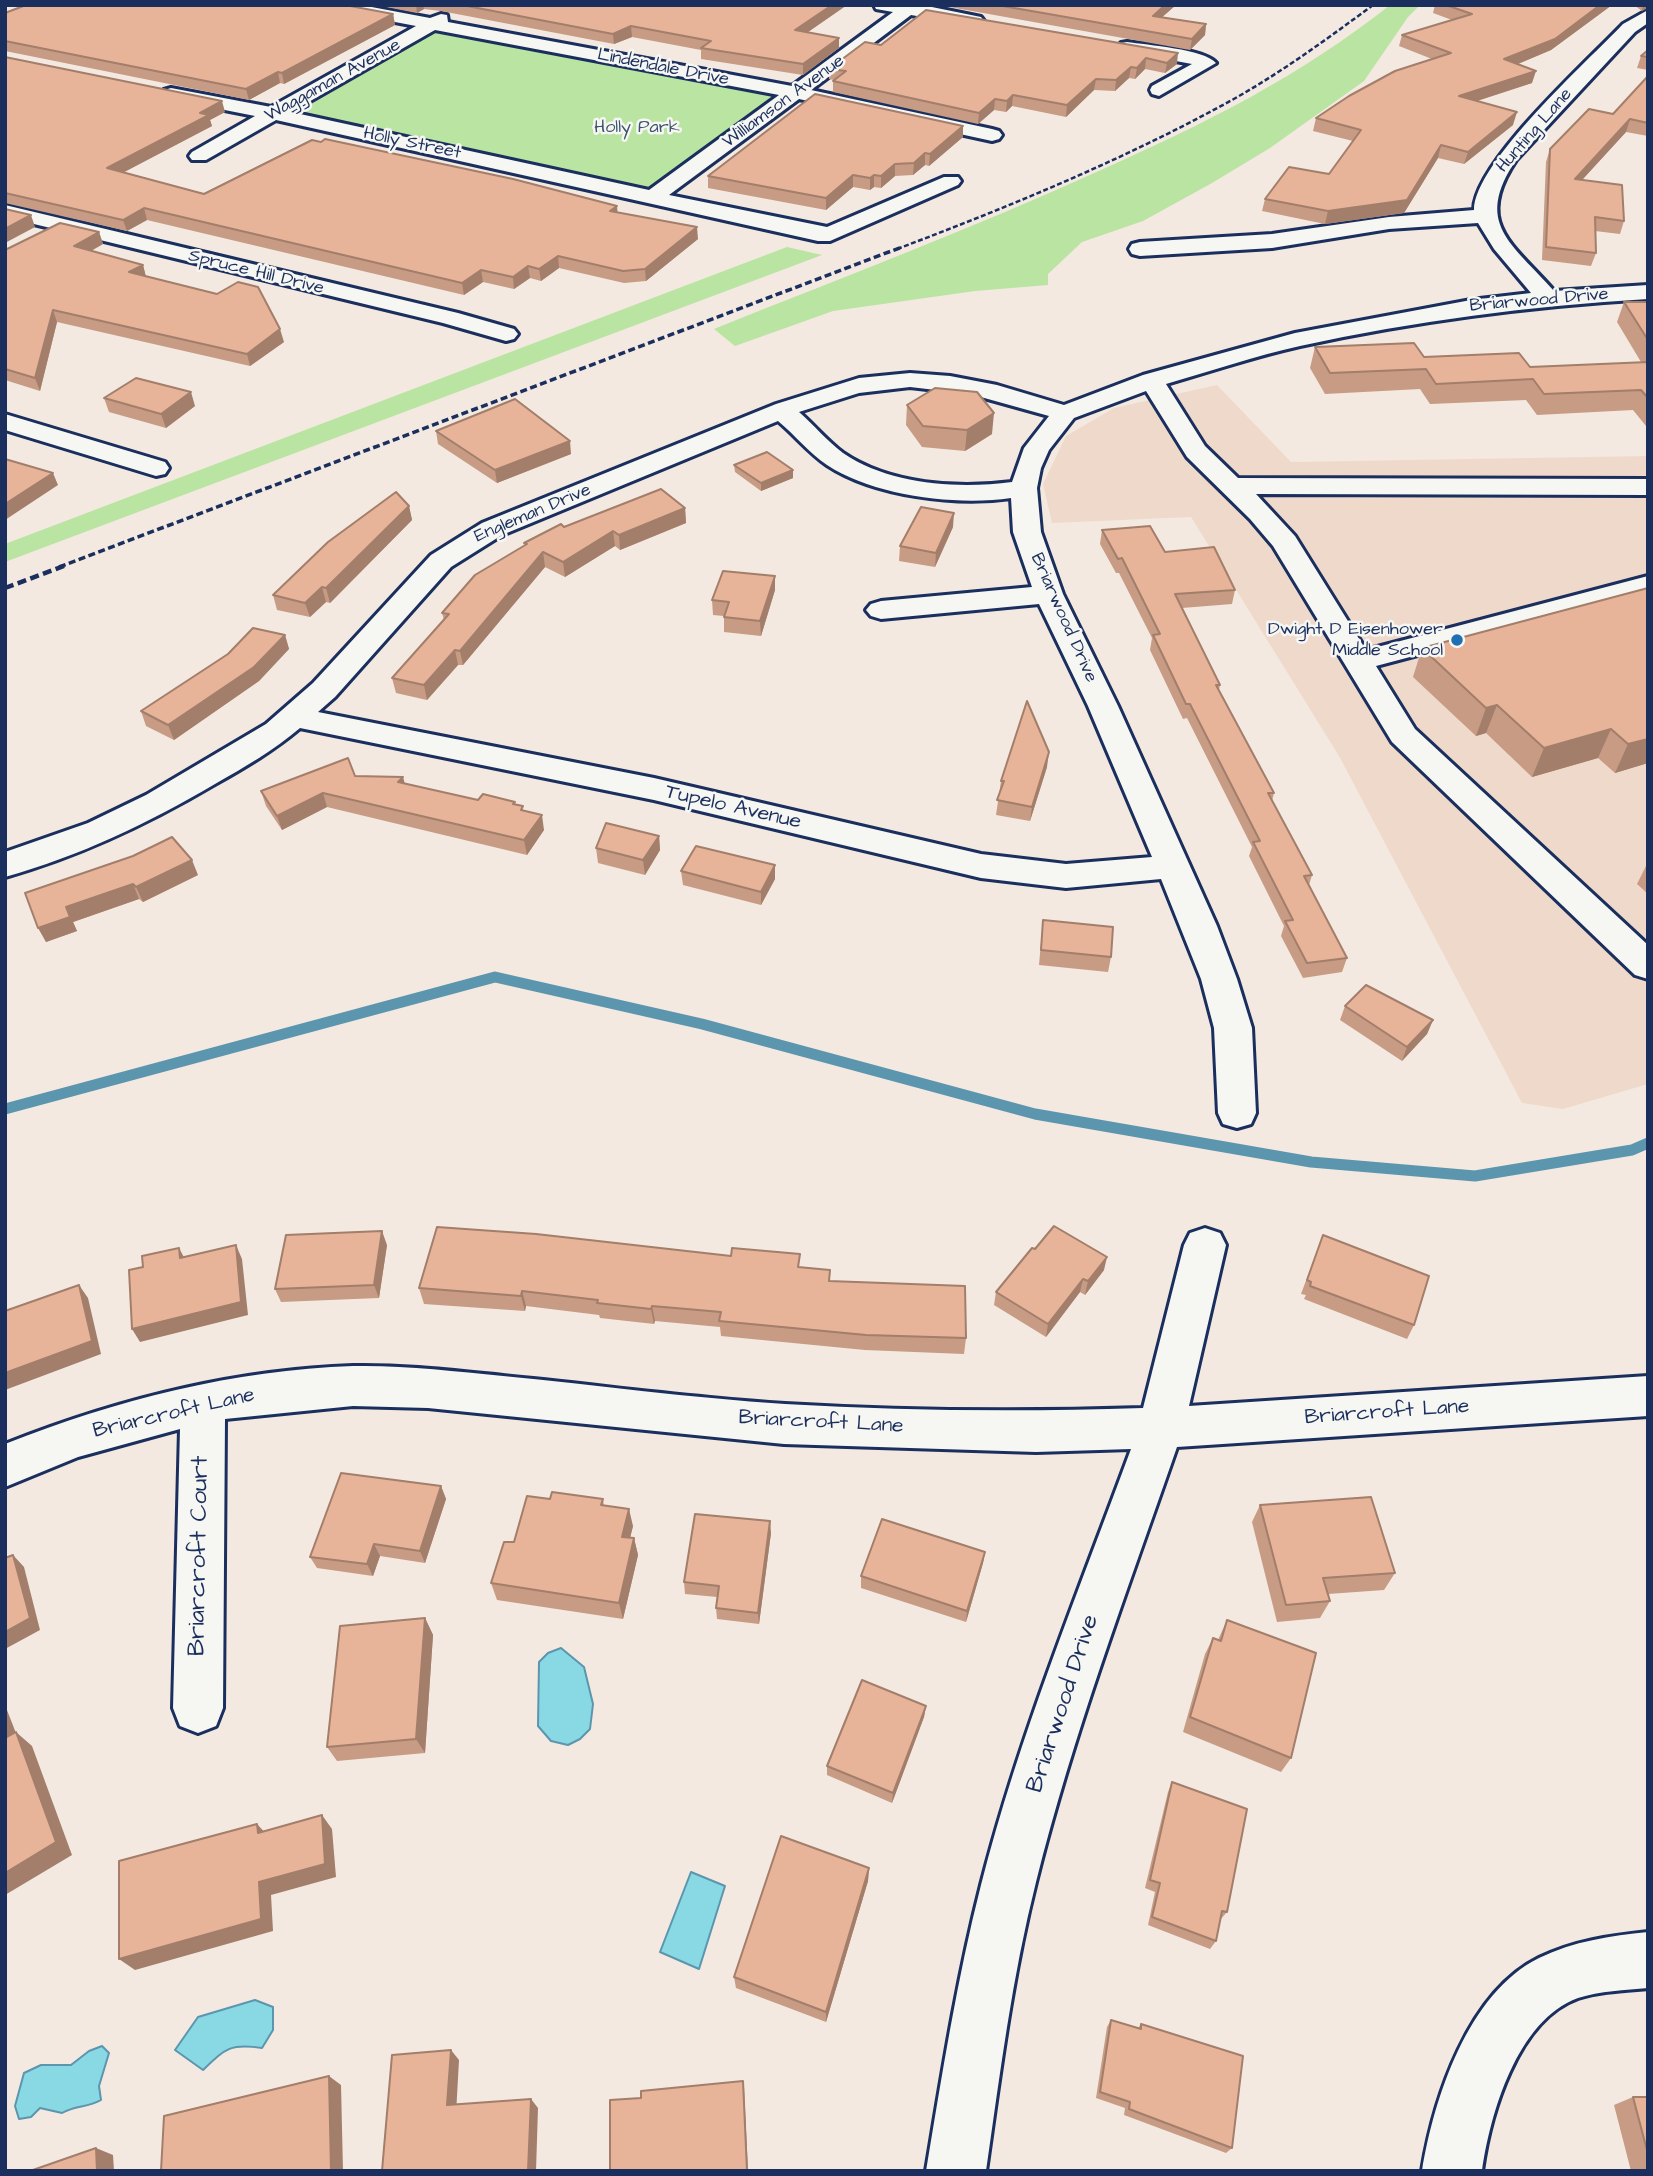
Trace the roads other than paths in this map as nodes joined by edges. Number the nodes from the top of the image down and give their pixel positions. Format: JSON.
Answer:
{"nodes":[{"id":1,"x":332,"y":5,"type":"edge"},
{"id":2,"x":882,"y":5,"type":"edge"},
{"id":3,"x":911,"y":7,"type":"edge"},
{"id":4,"x":454,"y":12,"type":"dead end"},
{"id":5,"x":1648,"y":15,"type":"edge"},
{"id":6,"x":989,"y":23,"type":"edge"},
{"id":7,"x":432,"y":24,"type":"junction"},
{"id":8,"x":1110,"y":44,"type":"edge"},
{"id":9,"x":155,"y":90,"type":"edge"},
{"id":10,"x":1159,"y":90,"type":"dead end"},
{"id":11,"x":798,"y":93,"type":"junction"},
{"id":12,"x":275,"y":114,"type":"junction"},
{"id":13,"x":992,"y":135,"type":"dead end"},
{"id":14,"x":199,"y":156,"type":"dead end"},
{"id":15,"x":951,"y":181,"type":"dead end"},
{"id":16,"x":653,"y":197,"type":"junction"},
{"id":17,"x":5,"y":211,"type":"edge"},
{"id":18,"x":1487,"y":216,"type":"junction"},
{"id":19,"x":60,"y":225,"type":"junction"},
{"id":20,"x":38,"y":237,"type":"edge"},
{"id":21,"x":1140,"y":249,"type":"dead end"},
{"id":22,"x":1648,"y":292,"type":"edge"},
{"id":23,"x":1548,"y":298,"type":"junction"},
{"id":24,"x":506,"y":334,"type":"dead end"},
{"id":25,"x":1152,"y":380,"type":"junction"},
{"id":26,"x":782,"y":411,"type":"junction"},
{"id":27,"x":1065,"y":413,"type":"junction"},
{"id":28,"x":5,"y":422,"type":"edge"},
{"id":29,"x":156,"y":468,"type":"dead end"},
{"id":30,"x":1233,"y":486,"type":"junction"},
{"id":31,"x":1648,"y":487,"type":"edge"},
{"id":32,"x":1024,"y":488,"type":"junction"},
{"id":33,"x":1648,"y":585,"type":"edge"},
{"id":34,"x":1049,"y":594,"type":"junction"},
{"id":35,"x":881,"y":610,"type":"dead end"},
{"id":36,"x":1359,"y":661,"type":"junction"},
{"id":37,"x":296,"y":717,"type":"junction"},
{"id":38,"x":5,"y":865,"type":"edge"},
{"id":39,"x":1171,"y":867,"type":"junction"},
{"id":40,"x":1648,"y":966,"type":"edge"},
{"id":41,"x":1237,"y":1113,"type":"dead end"},
{"id":42,"x":1205,"y":1245,"type":"dead end"},
{"id":43,"x":1648,"y":1396,"type":"edge"},
{"id":44,"x":203,"y":1403,"type":"junction"},
{"id":45,"x":1161,"y":1428,"type":"junction"},
{"id":46,"x":5,"y":1466,"type":"edge"},
{"id":47,"x":198,"y":1708,"type":"dead end"},
{"id":48,"x":1648,"y":1959,"type":"edge"},
{"id":49,"x":956,"y":2171,"type":"edge"},
{"id":50,"x":1452,"y":2171,"type":"edge"}],
"edges":[{"from":1,"to":7,"type":"street","name":"Lindendale Drive"},
{"from":2,"to":3,"type":"street"},
{"from":3,"to":6,"type":"street"},
{"from":3,"to":11,"type":"street","name":"Williamson Avenue"},
{"from":4,"to":7,"type":"street","name":"Waggaman Avenue"},
{"from":5,"to":18,"type":"street","name":"Hunting Lane"},
{"from":7,"to":11,"type":"street","name":"Lindendale Drive"},
{"from":7,"to":12,"type":"street","name":"Waggaman Avenue"},
{"from":8,"to":10,"type":"street"},
{"from":9,"to":12,"type":"street","name":"Holly Street"},
{"from":11,"to":13,"type":"street","name":"Lindendale Drive"},
{"from":11,"to":16,"type":"street","name":"Williamson Avenue"},
{"from":12,"to":14,"type":"street","name":"Waggaman Avenue"},
{"from":12,"to":16,"type":"street","name":"Holly Street"},
{"from":15,"to":16,"type":"street","name":"Holly Street"},
{"from":17,"to":19,"type":"street","name":"Spruce Hill Drive"},
{"from":18,"to":21,"type":"street"},
{"from":18,"to":23,"type":"street"},
{"from":19,"to":20,"type":"street"},
{"from":19,"to":24,"type":"street","name":"Spruce Hill Drive"},
{"from":22,"to":23,"type":"street","name":"Briarwood Drive"},
{"from":23,"to":25,"type":"street","name":"Briarwood Drive"},
{"from":25,"to":27,"type":"street","name":"Briarwood Drive"},
{"from":25,"to":30,"type":"street"},
{"from":26,"to":27,"type":"street","name":"Engleman Drive"},
{"from":26,"to":32,"type":"street"},
{"from":26,"to":37,"type":"street","name":"Engleman Drive"},
{"from":27,"to":32,"type":"street","name":"Briarwood Drive"},
{"from":28,"to":29,"type":"street"},
{"from":30,"to":31,"type":"street"},
{"from":30,"to":36,"type":"street"},
{"from":32,"to":34,"type":"street","name":"Briarwood Drive"},
{"from":33,"to":36,"type":"street"},
{"from":34,"to":35,"type":"street"},
{"from":34,"to":39,"type":"street","name":"Briarwood Drive"},
{"from":36,"to":40,"type":"street"},
{"from":37,"to":38,"type":"street","name":"Engleman Drive"},
{"from":37,"to":39,"type":"street","name":"Tupelo Avenue"},
{"from":39,"to":41,"type":"street","name":"Briarwood Drive"},
{"from":42,"to":45,"type":"street","name":"Briarwood Drive"},
{"from":43,"to":45,"type":"street","name":"Briarcroft Lane"},
{"from":44,"to":45,"type":"street","name":"Briarcroft Lane"},
{"from":44,"to":46,"type":"street","name":"Briarcroft Lane"},
{"from":44,"to":47,"type":"street","name":"Briarcroft Court"},
{"from":45,"to":49,"type":"street","name":"Briarwood Drive"},
{"from":48,"to":50,"type":"street"}]}
